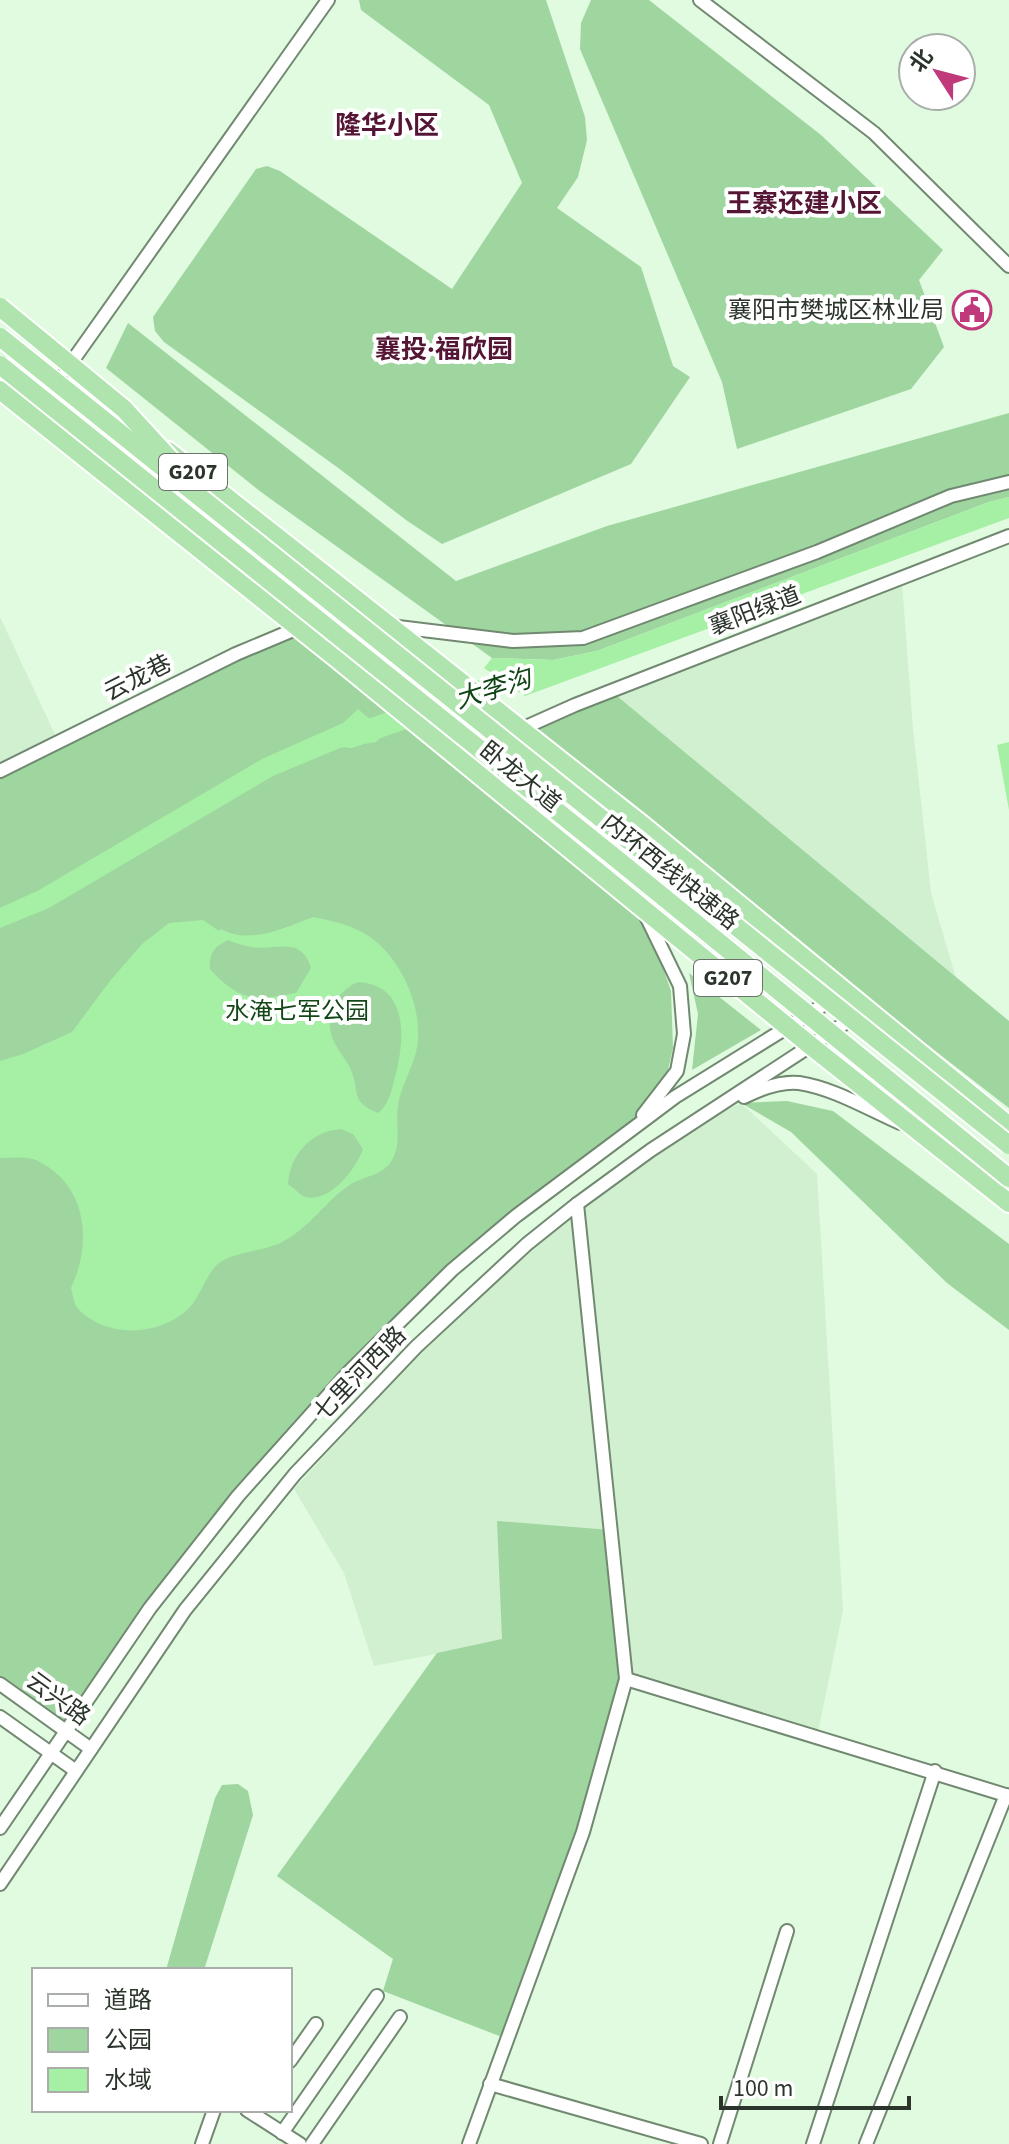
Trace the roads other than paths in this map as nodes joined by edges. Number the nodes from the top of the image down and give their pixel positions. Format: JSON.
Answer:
{"nodes":[{"id":1,"x":328,"y":0,"type":"edge"},
{"id":2,"x":700,"y":0,"type":"edge"},
{"id":3,"x":1009,"y":266,"type":"edge"},
{"id":4,"x":0,"y":307,"type":"edge"},
{"id":5,"x":0,"y":317,"type":"edge"},
{"id":6,"x":0,"y":337,"type":"edge"},
{"id":7,"x":0,"y":365,"type":"edge"},
{"id":8,"x":66,"y":371,"type":"junction"},
{"id":9,"x":0,"y":382,"type":"edge"},
{"id":10,"x":0,"y":390,"type":"edge"},
{"id":11,"x":1009,"y":482,"type":"edge"},
{"id":12,"x":224,"y":516,"type":"junction"},
{"id":13,"x":209,"y":533,"type":"junction"},
{"id":14,"x":1009,"y":536,"type":"edge"},
{"id":15,"x":387,"y":625,"type":"junction"},
{"id":16,"x":298,"y":628,"type":"junction"},
{"id":17,"x":519,"y":730,"type":"junction"},
{"id":18,"x":0,"y":771,"type":"edge"},
{"id":19,"x":642,"y":908,"type":"junction"},
{"id":20,"x":846,"y":991,"type":"junction"},
{"id":21,"x":867,"y":1009,"type":"junction"},
{"id":22,"x":787,"y":1026,"type":"junction"},
{"id":23,"x":811,"y":1046,"type":"junction"},
{"id":24,"x":695,"y":1121,"type":"junction"},
{"id":25,"x":636,"y":1124,"type":"junction"},
{"id":26,"x":1009,"y":1126,"type":"edge"},
{"id":27,"x":918,"y":1131,"type":"junction"},
{"id":28,"x":1009,"y":1145,"type":"edge"},
{"id":29,"x":1009,"y":1178,"type":"edge"},
{"id":30,"x":1009,"y":1203,"type":"edge"},
{"id":31,"x":577,"y":1204,"type":"junction"},
{"id":32,"x":626,"y":1679,"type":"junction"},
{"id":33,"x":0,"y":1684,"type":"edge"},
{"id":34,"x":0,"y":1717,"type":"edge"},
{"id":35,"x":67,"y":1732,"type":"junction"},
{"id":36,"x":91,"y":1749,"type":"junction"},
{"id":37,"x":52,"y":1754,"type":"junction"},
{"id":38,"x":76,"y":1771,"type":"junction"},
{"id":39,"x":935,"y":1771,"type":"junction"},
{"id":40,"x":1008,"y":1795,"type":"edge"},
{"id":41,"x":0,"y":1828,"type":"edge"},
{"id":42,"x":0,"y":1884,"type":"edge"},
{"id":43,"x":787,"y":1931,"type":"dead end"},
{"id":44,"x":377,"y":1996,"type":"dead end"},
{"id":45,"x":400,"y":2017,"type":"dead end"},
{"id":46,"x":316,"y":2024,"type":"dead end"},
{"id":47,"x":292,"y":2058,"type":"edge"},
{"id":48,"x":490,"y":2084,"type":"junction"},
{"id":49,"x":213,"y":2112,"type":"edge"},
{"id":50,"x":253,"y":2112,"type":"edge"},
{"id":51,"x":282,"y":2133,"type":"junction"},
{"id":52,"x":697,"y":2143,"type":"edge"},
{"id":53,"x":202,"y":2144,"type":"edge"},
{"id":54,"x":300,"y":2144,"type":"edge"},
{"id":55,"x":312,"y":2144,"type":"edge"},
{"id":56,"x":469,"y":2144,"type":"edge"},
{"id":57,"x":720,"y":2144,"type":"edge"},
{"id":58,"x":813,"y":2144,"type":"edge"},
{"id":59,"x":866,"y":2144,"type":"edge"}],
"edges":[{"from":1,"to":8,"type":"street"},
{"from":2,"to":3,"type":"street"},
{"from":4,"to":12,"type":"highway","bridge":true},
{"from":5,"to":8,"type":"highway","name":"卧龙大道","number":"G207"},
{"from":6,"to":12,"type":"highway","name":"内环西线快速路","bridge":true},
{"from":7,"to":13,"type":"highway","name":"内环西线快速路","bridge":true},
{"from":8,"to":15,"type":"highway","name":"卧龙大道","number":"G207"},
{"from":9,"to":13,"type":"highway","bridge":true},
{"from":10,"to":16,"type":"highway","name":"卧龙大道","number":"G207"},
{"from":11,"to":15,"type":"street"},
{"from":12,"to":28,"type":"highway","name":"内环西线快速路","bridge":true},
{"from":13,"to":29,"type":"highway","name":"内环西线快速路","bridge":true},
{"from":14,"to":17,"type":"street","name":"襄阳绿道"},
{"from":15,"to":17,"type":"highway","name":"卧龙大道","number":"G207"},
{"from":16,"to":18,"type":"street","name":"云龙巷"},
{"from":16,"to":19,"type":"highway","name":"卧龙大道","number":"G207"},
{"from":17,"to":20,"type":"highway","name":"卧龙大道","number":"G207"},
{"from":19,"to":22,"type":"highway","name":"卧龙大道","number":"G207"},
{"from":19,"to":25,"type":"street"},
{"from":20,"to":21,"type":"highway","name":"卧龙大道","number":"G207"},
{"from":20,"to":22,"type":"street","name":"七里河西路"},
{"from":21,"to":23,"type":"street","name":"七里河西路"},
{"from":21,"to":26,"type":"highway","name":"卧龙大道","number":"G207"},
{"from":22,"to":23,"type":"highway","name":"卧龙大道","number":"G207"},
{"from":22,"to":25,"type":"street","name":"七里河西路"},
{"from":23,"to":24,"type":"street","name":"七里河西路"},
{"from":23,"to":27,"type":"highway","name":"卧龙大道","number":"G207"},
{"from":24,"to":27,"type":"street"},
{"from":24,"to":31,"type":"street","name":"七里河西路"},
{"from":25,"to":35,"type":"street","name":"七里河西路"},
{"from":27,"to":30,"type":"highway","name":"卧龙大道","number":"G207"},
{"from":31,"to":32,"type":"street"},
{"from":31,"to":36,"type":"street","name":"七里河西路"},
{"from":32,"to":39,"type":"street"},
{"from":32,"to":48,"type":"street"},
{"from":33,"to":35,"type":"street","name":"云兴路"},
{"from":34,"to":37,"type":"street","name":"云兴路"},
{"from":35,"to":36,"type":"street","name":"云兴路"},
{"from":35,"to":37,"type":"street","name":"七里河西路"},
{"from":36,"to":38,"type":"street","name":"七里河西路"},
{"from":37,"to":38,"type":"street","name":"云兴路"},
{"from":37,"to":41,"type":"street","name":"七里河西路"},
{"from":38,"to":42,"type":"street","name":"七里河西路"},
{"from":39,"to":40,"type":"street"},
{"from":39,"to":58,"type":"street"},
{"from":40,"to":59,"type":"street"},
{"from":43,"to":57,"type":"street"},
{"from":44,"to":51,"type":"street"},
{"from":45,"to":55,"type":"street"},
{"from":46,"to":47,"type":"street"},
{"from":48,"to":52,"type":"street"},
{"from":48,"to":56,"type":"street"},
{"from":49,"to":53,"type":"street"},
{"from":50,"to":51,"type":"street"},
{"from":51,"to":54,"type":"street"}]}
